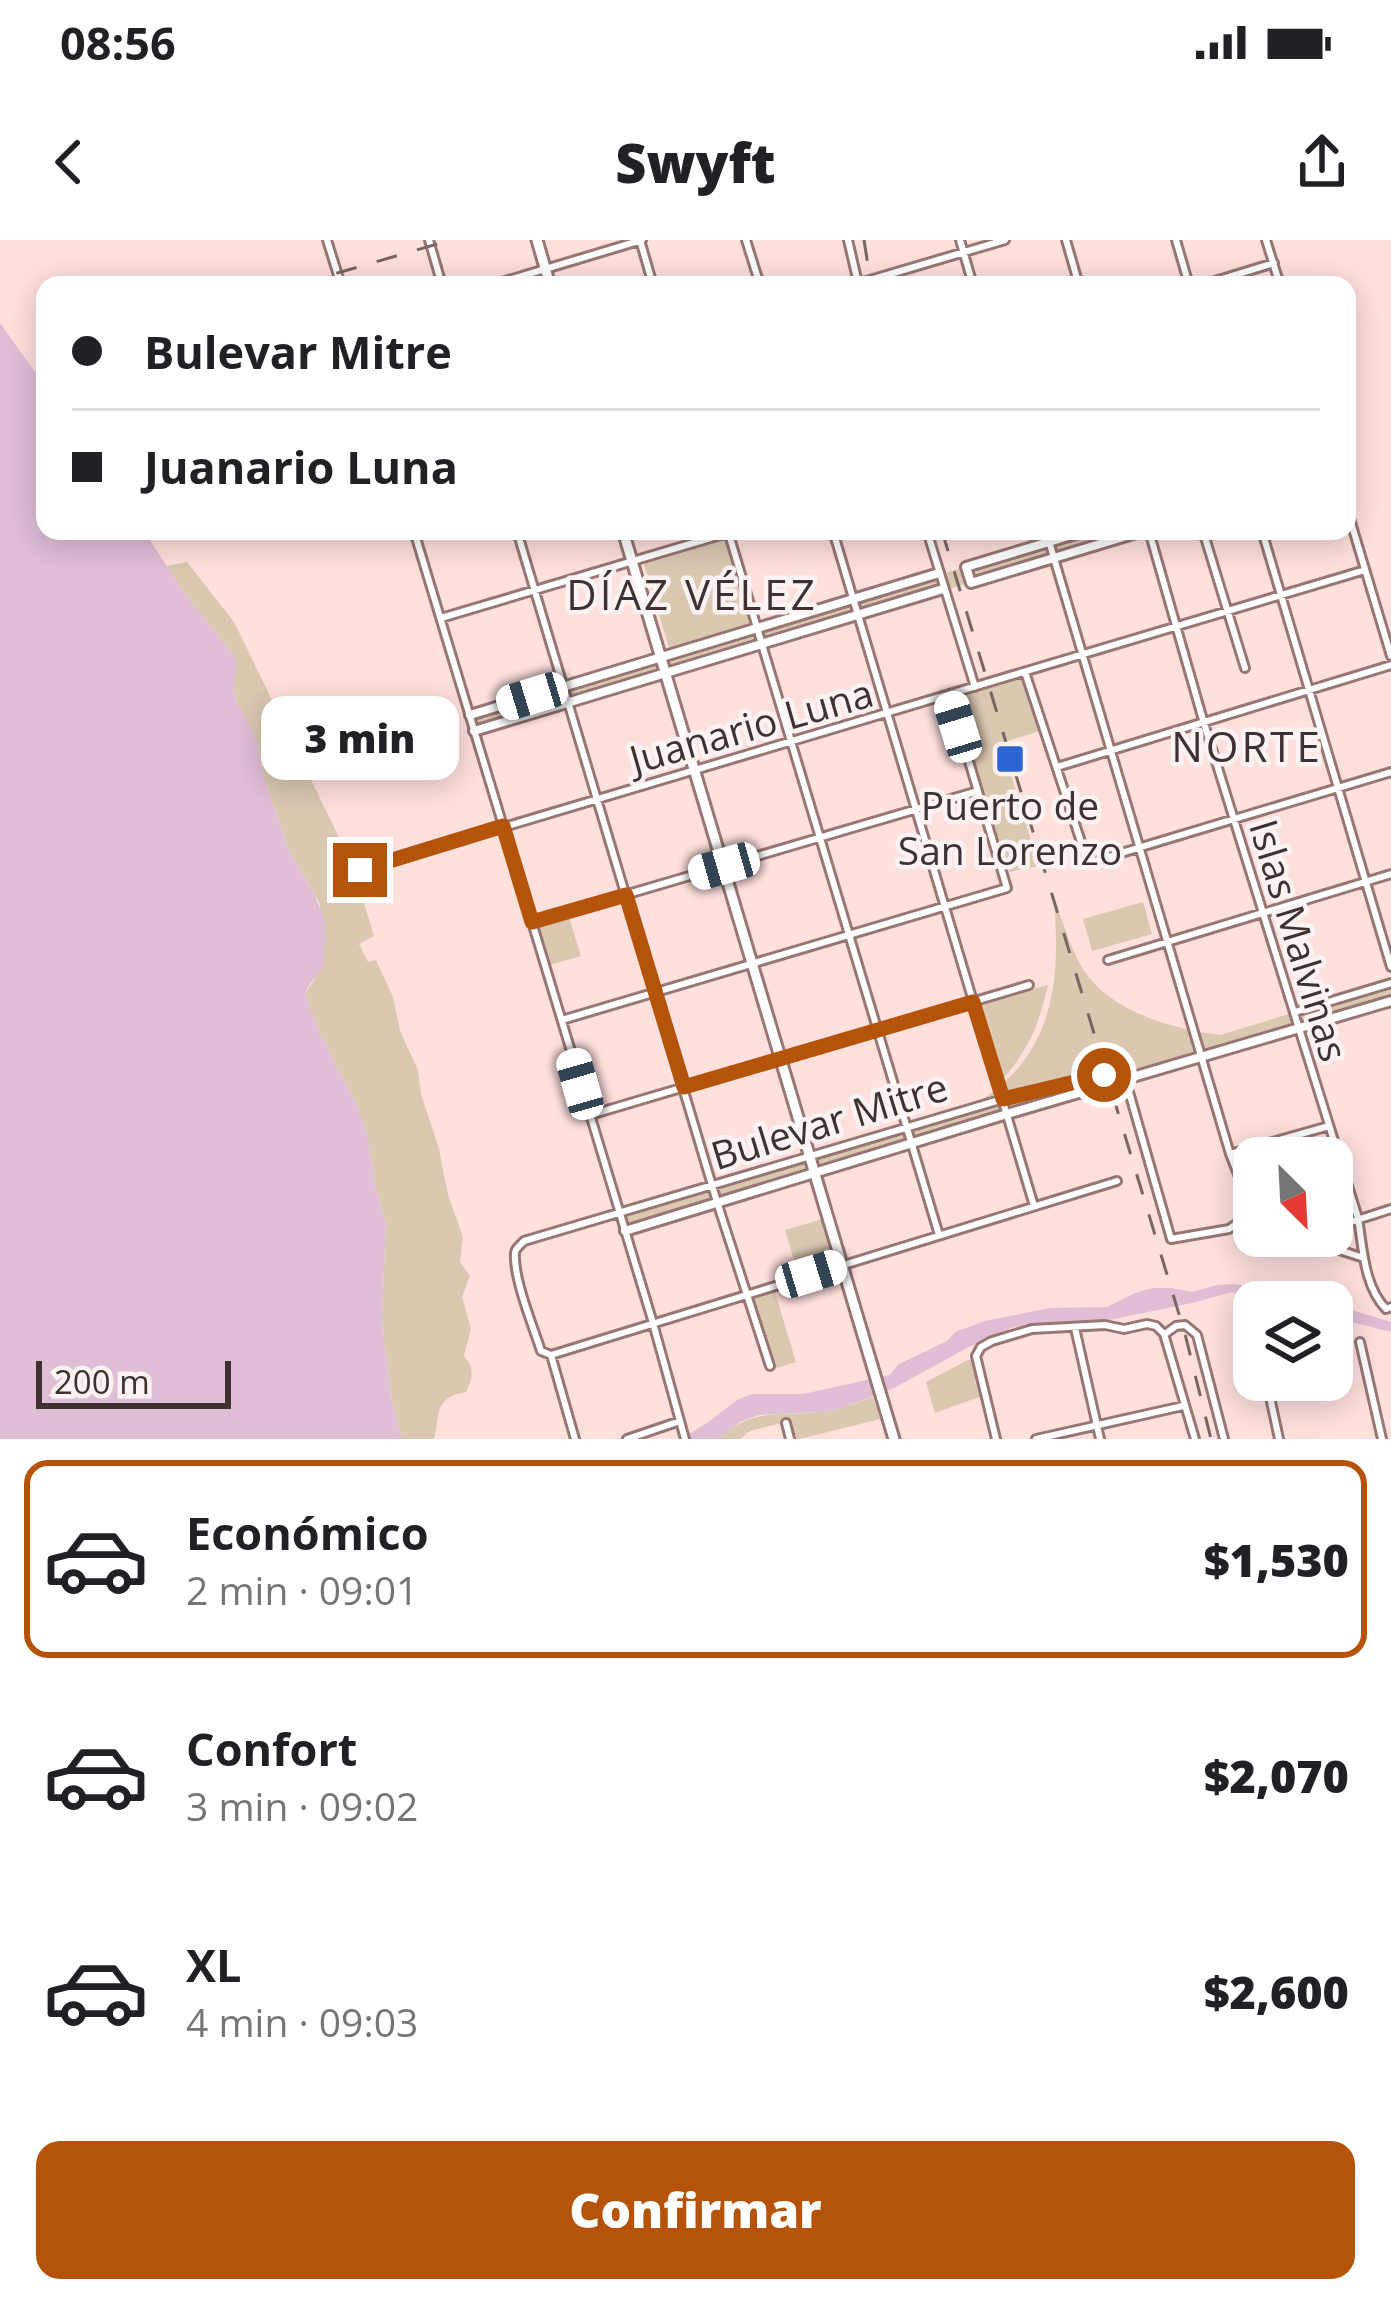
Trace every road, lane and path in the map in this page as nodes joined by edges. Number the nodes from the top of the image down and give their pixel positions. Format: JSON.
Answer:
{"nodes":[{"id":1,"x":327,"y":240,"type":"edge"},
{"id":2,"x":429,"y":240,"type":"edge"},
{"id":3,"x":537,"y":240,"type":"edge"},
{"id":4,"x":640,"y":240,"type":"edge"},
{"id":5,"x":746,"y":240,"type":"edge"},
{"id":6,"x":848,"y":240,"type":"edge"},
{"id":7,"x":960,"y":240,"type":"edge"},
{"id":8,"x":1005,"y":240,"type":"edge"},
{"id":9,"x":1066,"y":240,"type":"edge"},
{"id":10,"x":1176,"y":240,"type":"edge"},
{"id":11,"x":1267,"y":240,"type":"edge"},
{"id":12,"x":964,"y":252,"type":"junction"},
{"id":13,"x":1274,"y":263,"type":"junction"},
{"id":14,"x":545,"y":269,"type":"junction"},
{"id":15,"x":337,"y":276,"type":"edge"},
{"id":16,"x":439,"y":276,"type":"edge"},
{"id":17,"x":522,"y":276,"type":"edge"},
{"id":18,"x":547,"y":276,"type":"edge"},
{"id":19,"x":650,"y":276,"type":"edge"},
{"id":20,"x":757,"y":276,"type":"edge"},
{"id":21,"x":855,"y":276,"type":"edge"},
{"id":22,"x":884,"y":276,"type":"edge"},
{"id":23,"x":971,"y":276,"type":"edge"},
{"id":24,"x":1076,"y":276,"type":"edge"},
{"id":25,"x":1186,"y":276,"type":"edge"},
{"id":26,"x":1231,"y":276,"type":"edge"},
{"id":27,"x":1278,"y":276,"type":"edge"},
{"id":28,"x":417,"y":540,"type":"edge"},
{"id":29,"x":520,"y":540,"type":"edge"},
{"id":30,"x":626,"y":540,"type":"edge"},
{"id":31,"x":703,"y":540,"type":"edge"},
{"id":32,"x":732,"y":540,"type":"edge"},
{"id":33,"x":835,"y":540,"type":"edge"},
{"id":34,"x":930,"y":540,"type":"edge"},
{"id":35,"x":1056,"y":540,"type":"edge"},
{"id":36,"x":1115,"y":540,"type":"edge"},
{"id":37,"x":1149,"y":540,"type":"edge"},
{"id":38,"x":1206,"y":540,"type":"edge"},
{"id":39,"x":1264,"y":540,"type":"edge"},
{"id":40,"x":1356,"y":540,"type":"edge"},
{"id":41,"x":1049,"y":542,"type":"junction"},
{"id":42,"x":1054,"y":558,"type":"junction"},
{"id":43,"x":632,"y":561,"type":"junction"},
{"id":44,"x":1365,"y":570,"type":"junction"},
{"id":45,"x":939,"y":573,"type":"junction"},
{"id":46,"x":535,"y":590,"type":"junction"},
{"id":47,"x":944,"y":590,"type":"junction"},
{"id":48,"x":1279,"y":594,"type":"junction"},
{"id":49,"x":854,"y":599,"type":"junction"},
{"id":50,"x":1228,"y":611,"type":"junction"},
{"id":51,"x":859,"y":615,"type":"junction"},
{"id":52,"x":441,"y":619,"type":"junction"},
{"id":53,"x":1178,"y":626,"type":"junction"},
{"id":54,"x":756,"y":628,"type":"junction"},
{"id":55,"x":761,"y":644,"type":"junction"},
{"id":56,"x":1082,"y":655,"type":"junction"},
{"id":57,"x":660,"y":657,"type":"junction"},
{"id":58,"x":1391,"y":661,"type":"edge"},
{"id":59,"x":1245,"y":668,"type":"dead end"},
{"id":60,"x":1025,"y":671,"type":"junction"},
{"id":61,"x":665,"y":673,"type":"junction"},
{"id":62,"x":564,"y":686,"type":"junction"},
{"id":63,"x":974,"y":687,"type":"junction"},
{"id":64,"x":1307,"y":690,"type":"junction"},
{"id":65,"x":949,"y":694,"type":"junction"},
{"id":66,"x":568,"y":703,"type":"junction"},
{"id":67,"x":887,"y":713,"type":"junction"},
{"id":68,"x":470,"y":715,"type":"junction"},
{"id":69,"x":1203,"y":720,"type":"junction"},
{"id":70,"x":474,"y":731,"type":"junction"},
{"id":71,"x":790,"y":741,"type":"junction"},
{"id":72,"x":1110,"y":749,"type":"junction"},
{"id":73,"x":1058,"y":767,"type":"junction"},
{"id":74,"x":694,"y":769,"type":"junction"},
{"id":75,"x":1391,"y":772,"type":"edge"},
{"id":76,"x":1336,"y":787,"type":"junction"},
{"id":77,"x":978,"y":791,"type":"junction"},
{"id":78,"x":597,"y":798,"type":"junction"},
{"id":79,"x":916,"y":808,"type":"junction"},
{"id":80,"x":1235,"y":818,"type":"junction"},
{"id":81,"x":503,"y":826,"type":"junction"},
{"id":82,"x":819,"y":837,"type":"junction"},
{"id":83,"x":1140,"y":848,"type":"junction"},
{"id":84,"x":724,"y":866,"type":"junction"},
{"id":85,"x":360,"y":870,"type":"dead end"},
{"id":86,"x":1391,"y":874,"type":"edge"},
{"id":87,"x":1366,"y":882,"type":"junction"},
{"id":88,"x":626,"y":895,"type":"junction"},
{"id":89,"x":944,"y":906,"type":"junction"},
{"id":90,"x":1264,"y":913,"type":"junction"},
{"id":91,"x":532,"y":922,"type":"junction"},
{"id":92,"x":848,"y":935,"type":"junction"},
{"id":93,"x":1167,"y":942,"type":"junction"},
{"id":94,"x":1108,"y":960,"type":"dead end"},
{"id":95,"x":753,"y":963,"type":"junction"},
{"id":96,"x":1391,"y":967,"type":"edge"},
{"id":97,"x":1391,"y":982,"type":"edge"},
{"id":98,"x":1029,"y":985,"type":"dead end"},
{"id":99,"x":655,"y":992,"type":"junction"},
{"id":100,"x":1391,"y":1001,"type":"edge"},
{"id":101,"x":973,"y":1002,"type":"junction"},
{"id":102,"x":1295,"y":1012,"type":"junction"},
{"id":103,"x":562,"y":1020,"type":"junction"},
{"id":104,"x":1299,"y":1029,"type":"junction"},
{"id":105,"x":877,"y":1030,"type":"junction"},
{"id":106,"x":782,"y":1058,"type":"junction"},
{"id":107,"x":1202,"y":1058,"type":"junction"},
{"id":108,"x":1125,"y":1078,"type":"junction"},
{"id":109,"x":684,"y":1087,"type":"junction"},
{"id":110,"x":1003,"y":1099,"type":"junction"},
{"id":111,"x":1007,"y":1114,"type":"junction"},
{"id":112,"x":590,"y":1115,"type":"junction"},
{"id":113,"x":1329,"y":1126,"type":"junction"},
{"id":114,"x":906,"y":1128,"type":"junction"},
{"id":115,"x":910,"y":1143,"type":"junction"},
{"id":116,"x":1230,"y":1154,"type":"junction"},
{"id":117,"x":810,"y":1156,"type":"junction"},
{"id":118,"x":1233,"y":1162,"type":"edge"},
{"id":119,"x":815,"y":1173,"type":"junction"},
{"id":120,"x":1117,"y":1181,"type":"dead end"},
{"id":121,"x":713,"y":1187,"type":"junction"},
{"id":122,"x":717,"y":1202,"type":"junction"},
{"id":123,"x":1034,"y":1207,"type":"junction"},
{"id":124,"x":1391,"y":1209,"type":"edge"},
{"id":125,"x":620,"y":1213,"type":"junction"},
{"id":126,"x":1358,"y":1218,"type":"junction"},
{"id":127,"x":1353,"y":1220,"type":"edge"},
{"id":128,"x":1233,"y":1226,"type":"edge"},
{"id":129,"x":625,"y":1231,"type":"junction"},
{"id":130,"x":939,"y":1235,"type":"junction"},
{"id":131,"x":1353,"y":1254,"type":"edge"},
{"id":132,"x":1364,"y":1258,"type":"junction"},
{"id":133,"x":843,"y":1264,"type":"junction"},
{"id":134,"x":747,"y":1294,"type":"junction"},
{"id":135,"x":1391,"y":1307,"type":"edge"},
{"id":136,"x":653,"y":1323,"type":"junction"},
{"id":137,"x":1075,"y":1328,"type":"junction"},
{"id":138,"x":1164,"y":1334,"type":"junction"},
{"id":139,"x":1360,"y":1342,"type":"dead end"},
{"id":140,"x":551,"y":1355,"type":"junction"},
{"id":141,"x":770,"y":1366,"type":"dead end"},
{"id":142,"x":1271,"y":1401,"type":"edge"},
{"id":143,"x":1183,"y":1406,"type":"junction"},
{"id":144,"x":680,"y":1421,"type":"junction"},
{"id":145,"x":786,"y":1423,"type":"dead end"},
{"id":146,"x":1096,"y":1425,"type":"junction"},
{"id":147,"x":684,"y":1437,"type":"edge"},
{"id":148,"x":575,"y":1439,"type":"edge"},
{"id":149,"x":627,"y":1439,"type":"edge"},
{"id":150,"x":790,"y":1439,"type":"edge"},
{"id":151,"x":894,"y":1439,"type":"edge"},
{"id":152,"x":996,"y":1439,"type":"edge"},
{"id":153,"x":1036,"y":1439,"type":"edge"},
{"id":154,"x":1100,"y":1439,"type":"edge"},
{"id":155,"x":1195,"y":1439,"type":"edge"},
{"id":156,"x":1224,"y":1439,"type":"edge"},
{"id":157,"x":1279,"y":1439,"type":"edge"},
{"id":158,"x":1382,"y":1439,"type":"edge"}],
"edges":[{"from":1,"to":15,"type":"street"},
{"from":2,"to":16,"type":"street"},
{"from":3,"to":14,"type":"main road"},
{"from":4,"to":14,"type":"street"},
{"from":4,"to":19,"type":"street"},
{"from":5,"to":20,"type":"street"},
{"from":6,"to":21,"type":"street"},
{"from":7,"to":12,"type":"street"},
{"from":8,"to":12,"type":"street"},
{"from":9,"to":24,"type":"street"},
{"from":10,"to":25,"type":"street"},
{"from":11,"to":13,"type":"street"},
{"from":12,"to":22,"type":"street"},
{"from":12,"to":23,"type":"street"},
{"from":13,"to":26,"type":"street"},
{"from":13,"to":27,"type":"street"},
{"from":14,"to":17,"type":"street"},
{"from":14,"to":18,"type":"main road"},
{"from":28,"to":52,"type":"street"},
{"from":29,"to":46,"type":"street"},
{"from":30,"to":43,"type":"main road"},
{"from":31,"to":43,"type":"street"},
{"from":32,"to":54,"type":"street"},
{"from":33,"to":49,"type":"street"},
{"from":34,"to":45,"type":"street"},
{"from":35,"to":41,"type":"street"},
{"from":36,"to":42,"type":"street"},
{"from":37,"to":53,"type":"street","name":"Islas Malvinas"},
{"from":38,"to":50,"type":"street"},
{"from":39,"to":48,"type":"street"},
{"from":40,"to":44,"type":"street"},
{"from":41,"to":42,"type":"street"},
{"from":41,"to":42,"type":"street"},
{"from":42,"to":56,"type":"street"},
{"from":43,"to":46,"type":"street"},
{"from":43,"to":57,"type":"main road"},
{"from":44,"to":48,"type":"street","name":"Juanario Luna"},
{"from":44,"to":58,"type":"street"},
{"from":45,"to":47,"type":"street"},
{"from":45,"to":49,"type":"street"},
{"from":46,"to":52,"type":"street"},
{"from":46,"to":62,"type":"street"},
{"from":47,"to":51,"type":"street"},
{"from":47,"to":63,"type":"street"},
{"from":48,"to":50,"type":"street","name":"Juanario Luna"},
{"from":48,"to":64,"type":"street"},
{"from":49,"to":51,"type":"street"},
{"from":49,"to":54,"type":"street"},
{"from":50,"to":53,"type":"street","name":"Juanario Luna"},
{"from":50,"to":59,"type":"street"},
{"from":51,"to":55,"type":"street"},
{"from":51,"to":67,"type":"street"},
{"from":52,"to":68,"type":"street"},
{"from":53,"to":56,"type":"street","name":"Juanario Luna"},
{"from":53,"to":69,"type":"street","name":"Islas Malvinas"},
{"from":54,"to":55,"type":"street"},
{"from":54,"to":57,"type":"street"},
{"from":55,"to":61,"type":"street"},
{"from":55,"to":71,"type":"street"},
{"from":56,"to":60,"type":"street","name":"Juanario Luna"},
{"from":56,"to":72,"type":"street"},
{"from":57,"to":61,"type":"main road"},
{"from":57,"to":62,"type":"street"},
{"from":58,"to":64,"type":"street"},
{"from":60,"to":63,"type":"street","name":"Juanario Luna"},
{"from":60,"to":73,"type":"street"},
{"from":61,"to":66,"type":"street"},
{"from":61,"to":74,"type":"main road"},
{"from":62,"to":66,"type":"street"},
{"from":62,"to":68,"type":"street"},
{"from":63,"to":65,"type":"street","name":"Juanario Luna"},
{"from":64,"to":69,"type":"street"},
{"from":64,"to":76,"type":"street"},
{"from":65,"to":67,"type":"street","name":"Juanario Luna"},
{"from":65,"to":77,"type":"street"},
{"from":66,"to":70,"type":"street"},
{"from":66,"to":78,"type":"street"},
{"from":67,"to":71,"type":"street","name":"Juanario Luna"},
{"from":67,"to":79,"type":"street"},
{"from":68,"to":70,"type":"street"},
{"from":69,"to":72,"type":"street"},
{"from":69,"to":80,"type":"street","name":"Islas Malvinas"},
{"from":70,"to":81,"type":"street"},
{"from":71,"to":74,"type":"street","name":"Juanario Luna"},
{"from":71,"to":82,"type":"street"},
{"from":72,"to":73,"type":"street"},
{"from":72,"to":83,"type":"street"},
{"from":73,"to":83,"type":"street"},
{"from":74,"to":78,"type":"street","name":"Juanario Luna"},
{"from":74,"to":84,"type":"main road"},
{"from":75,"to":76,"type":"street"},
{"from":76,"to":80,"type":"street"},
{"from":76,"to":87,"type":"street"},
{"from":77,"to":79,"type":"street"},
{"from":77,"to":89,"type":"street"},
{"from":78,"to":81,"type":"street","name":"Juanario Luna"},
{"from":78,"to":88,"type":"street"},
{"from":79,"to":82,"type":"street"},
{"from":79,"to":89,"type":"street"},
{"from":80,"to":83,"type":"street"},
{"from":80,"to":90,"type":"street","name":"Islas Malvinas"},
{"from":81,"to":85,"type":"street","name":"Juanario Luna"},
{"from":81,"to":91,"type":"street"},
{"from":82,"to":84,"type":"street"},
{"from":82,"to":92,"type":"street"},
{"from":83,"to":93,"type":"street"},
{"from":84,"to":88,"type":"street"},
{"from":84,"to":95,"type":"main road"},
{"from":86,"to":87,"type":"street"},
{"from":87,"to":90,"type":"street"},
{"from":87,"to":96,"type":"street"},
{"from":88,"to":91,"type":"street"},
{"from":88,"to":99,"type":"street"},
{"from":89,"to":92,"type":"street"},
{"from":89,"to":101,"type":"street"},
{"from":90,"to":93,"type":"street"},
{"from":90,"to":102,"type":"street","name":"Islas Malvinas"},
{"from":91,"to":103,"type":"street"},
{"from":92,"to":95,"type":"street"},
{"from":92,"to":105,"type":"street"},
{"from":93,"to":94,"type":"street"},
{"from":93,"to":107,"type":"street"},
{"from":95,"to":99,"type":"street"},
{"from":95,"to":106,"type":"main road"},
{"from":97,"to":102,"type":"street"},
{"from":98,"to":101,"type":"street"},
{"from":99,"to":103,"type":"street"},
{"from":99,"to":109,"type":"street"},
{"from":100,"to":104,"type":"street","name":"Bulevar Mitre"},
{"from":101,"to":105,"type":"street"},
{"from":101,"to":110,"type":"street"},
{"from":102,"to":104,"type":"street","name":"Islas Malvinas"},
{"from":103,"to":112,"type":"street"},
{"from":104,"to":107,"type":"street","name":"Bulevar Mitre"},
{"from":104,"to":113,"type":"street","name":"Islas Malvinas"},
{"from":105,"to":106,"type":"street"},
{"from":105,"to":114,"type":"street"},
{"from":106,"to":109,"type":"street"},
{"from":106,"to":117,"type":"main road"},
{"from":107,"to":108,"type":"street","name":"Bulevar Mitre"},
{"from":107,"to":116,"type":"street"},
{"from":108,"to":110,"type":"street","name":"Bulevar Mitre"},
{"from":108,"to":111,"type":"street","name":"Bulevar Mitre"},
{"from":108,"to":128,"type":"street"},
{"from":109,"to":112,"type":"street"},
{"from":109,"to":121,"type":"street"},
{"from":110,"to":111,"type":"street"},
{"from":110,"to":114,"type":"street","name":"Bulevar Mitre"},
{"from":111,"to":115,"type":"street","name":"Bulevar Mitre"},
{"from":111,"to":123,"type":"street"},
{"from":112,"to":125,"type":"street"},
{"from":113,"to":116,"type":"street"},
{"from":113,"to":126,"type":"street","name":"Islas Malvinas"},
{"from":114,"to":115,"type":"street"},
{"from":114,"to":117,"type":"street","name":"Bulevar Mitre"},
{"from":115,"to":119,"type":"street","name":"Bulevar Mitre"},
{"from":115,"to":130,"type":"street"},
{"from":116,"to":118,"type":"street"},
{"from":117,"to":119,"type":"main road"},
{"from":117,"to":121,"type":"street","name":"Bulevar Mitre"},
{"from":119,"to":122,"type":"street","name":"Bulevar Mitre"},
{"from":119,"to":133,"type":"main road"},
{"from":120,"to":123,"type":"street"},
{"from":121,"to":122,"type":"street"},
{"from":121,"to":125,"type":"street","name":"Bulevar Mitre"},
{"from":122,"to":129,"type":"street","name":"Bulevar Mitre"},
{"from":122,"to":134,"type":"street"},
{"from":123,"to":130,"type":"street"},
{"from":124,"to":126,"type":"street"},
{"from":125,"to":129,"type":"street"},
{"from":125,"to":140,"type":"street","name":"Bulevar Mitre"},
{"from":126,"to":127,"type":"street"},
{"from":126,"to":132,"type":"street","name":"Islas Malvinas"},
{"from":129,"to":136,"type":"street"},
{"from":130,"to":133,"type":"street"},
{"from":131,"to":132,"type":"street"},
{"from":132,"to":135,"type":"street","name":"Islas Malvinas"},
{"from":133,"to":134,"type":"street"},
{"from":133,"to":151,"type":"main road"},
{"from":134,"to":136,"type":"street"},
{"from":134,"to":141,"type":"street"},
{"from":136,"to":140,"type":"street"},
{"from":136,"to":144,"type":"street"},
{"from":137,"to":138,"type":"street"},
{"from":137,"to":146,"type":"street"},
{"from":137,"to":152,"type":"street"},
{"from":138,"to":143,"type":"street"},
{"from":138,"to":156,"type":"street"},
{"from":139,"to":158,"type":"street"},
{"from":140,"to":148,"type":"street"},
{"from":142,"to":157,"type":"street"},
{"from":143,"to":146,"type":"street"},
{"from":143,"to":155,"type":"street"},
{"from":144,"to":147,"type":"street"},
{"from":144,"to":149,"type":"street"},
{"from":145,"to":150,"type":"street"},
{"from":146,"to":153,"type":"street"},
{"from":146,"to":154,"type":"street"}]}
